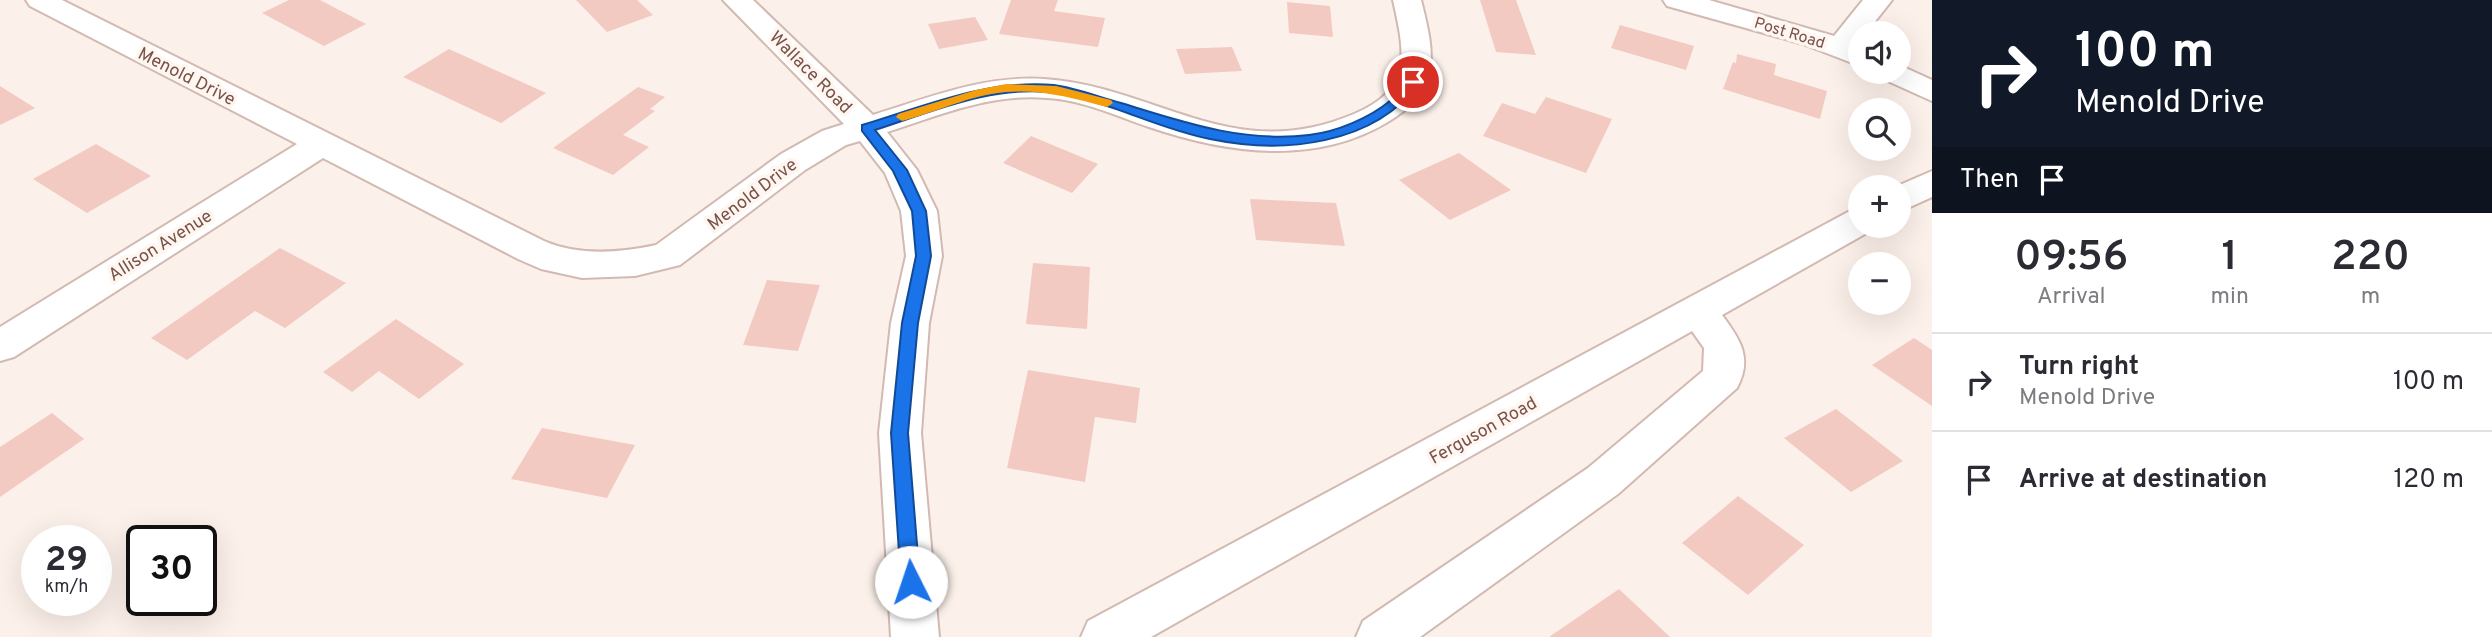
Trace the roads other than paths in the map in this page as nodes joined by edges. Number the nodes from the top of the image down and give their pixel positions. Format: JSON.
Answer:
{"nodes":[{"id":1,"x":40,"y":0,"type":"edge"},
{"id":2,"x":737,"y":0,"type":"edge"},
{"id":3,"x":1407,"y":0,"type":"edge"},
{"id":4,"x":1677,"y":0,"type":"edge"},
{"id":5,"x":1878,"y":0,"type":"edge"},
{"id":6,"x":1867,"y":21,"type":"edge"},
{"id":7,"x":1848,"y":51,"type":"edge"},
{"id":8,"x":1911,"y":82,"type":"edge"},
{"id":9,"x":1932,"y":92,"type":"edge"},
{"id":10,"x":867,"y":128,"type":"junction"},
{"id":11,"x":320,"y":145,"type":"junction"},
{"id":12,"x":1932,"y":182,"type":"edge"},
{"id":13,"x":1911,"y":193,"type":"edge"},
{"id":14,"x":1848,"y":229,"type":"edge"},
{"id":15,"x":1698,"y":312,"type":"junction"},
{"id":16,"x":0,"y":346,"type":"edge"},
{"id":17,"x":915,"y":637,"type":"edge"},
{"id":18,"x":1105,"y":637,"type":"edge"},
{"id":19,"x":1380,"y":637,"type":"edge"}],
"edges":[{"from":1,"to":11,"type":"street","name":"Menold Drive"},
{"from":2,"to":10,"type":"street","name":"Wallace Road"},
{"from":3,"to":10,"type":"street","name":"Menold Drive"},
{"from":4,"to":7,"type":"street","name":"Post Road"},
{"from":5,"to":6,"type":"street"},
{"from":8,"to":9,"type":"street"},
{"from":10,"to":11,"type":"street","name":"Menold Drive"},
{"from":10,"to":17,"type":"street","name":"Wallace Road"},
{"from":11,"to":16,"type":"street","name":"Allison Avenue"},
{"from":12,"to":13,"type":"street"},
{"from":14,"to":15,"type":"street","name":"Ferguson Road"},
{"from":15,"to":18,"type":"street","name":"Ferguson Road"},
{"from":15,"to":19,"type":"street"}]}
